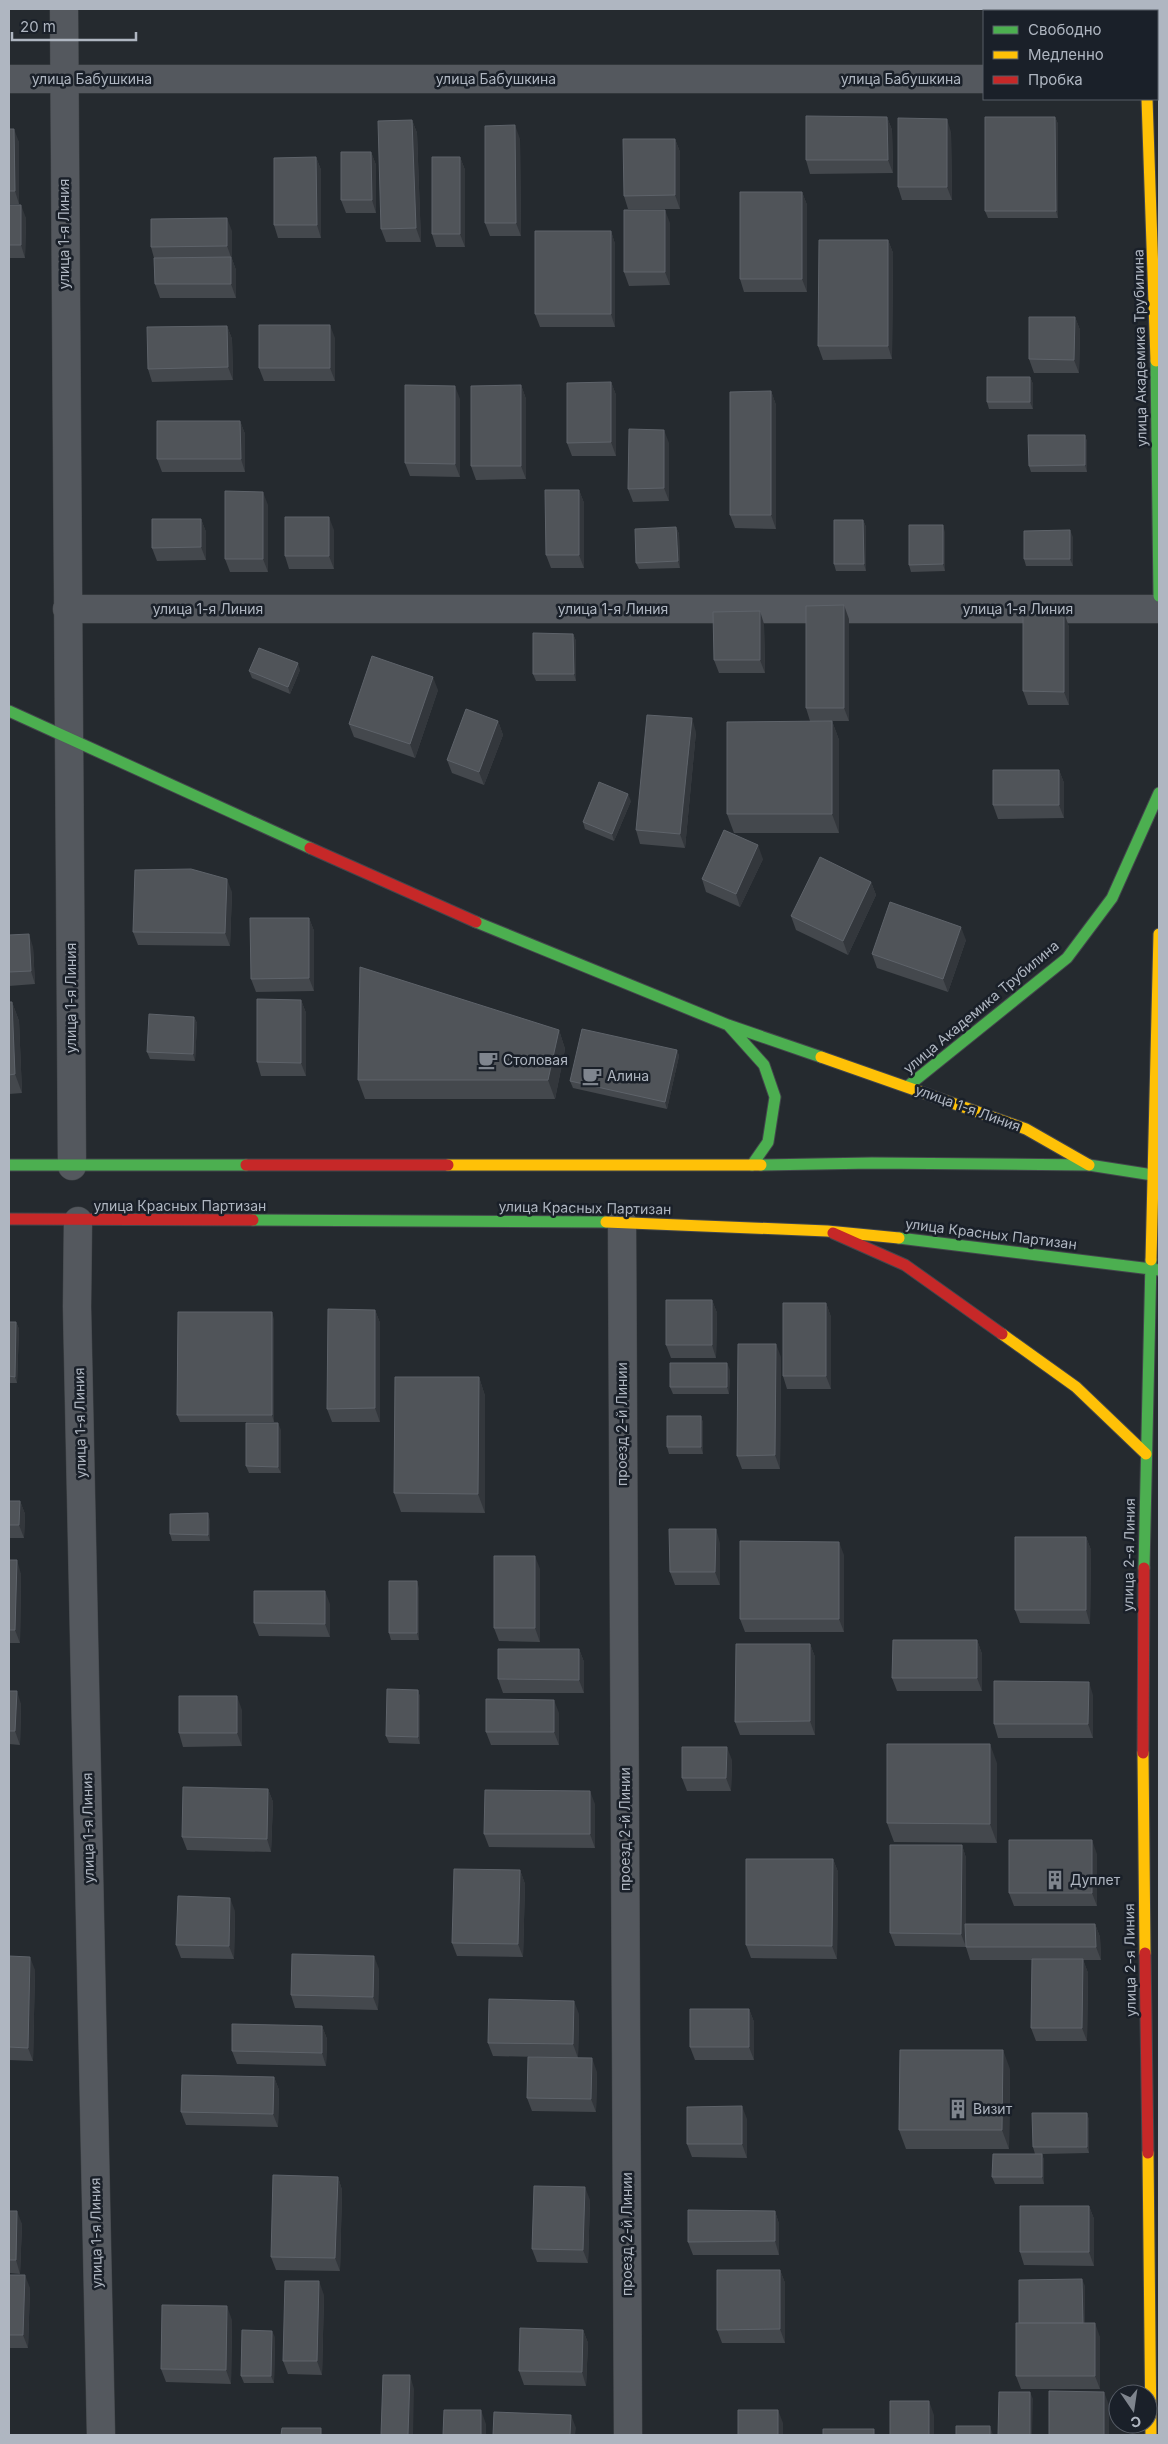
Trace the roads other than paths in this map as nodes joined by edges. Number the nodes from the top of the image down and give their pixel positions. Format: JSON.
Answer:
{"nodes":[{"id":1,"x":64,"y":9,"type":"edge"},
{"id":2,"x":63,"y":78,"type":"junction"},
{"id":3,"x":9,"y":79,"type":"edge"},
{"id":4,"x":983,"y":80,"type":"edge"},
{"id":5,"x":1147,"y":100,"type":"edge"},
{"id":6,"x":1159,"y":596,"type":"edge"},
{"id":7,"x":67,"y":609,"type":"junction"},
{"id":8,"x":1159,"y":609,"type":"edge"},
{"id":9,"x":9,"y":711,"type":"edge"},
{"id":10,"x":69,"y":739,"type":"junction"},
{"id":11,"x":1159,"y":793,"type":"edge"},
{"id":12,"x":1159,"y":934,"type":"edge"},
{"id":13,"x":728,"y":1025,"type":"junction"},
{"id":14,"x":908,"y":1086,"type":"junction"},
{"id":15,"x":9,"y":1165,"type":"edge"},
{"id":16,"x":752,"y":1165,"type":"junction"},
{"id":17,"x":1088,"y":1165,"type":"junction"},
{"id":18,"x":72,"y":1166,"type":"junction"},
{"id":19,"x":1156,"y":1176,"type":"edge"},
{"id":20,"x":9,"y":1219,"type":"edge"},
{"id":21,"x":78,"y":1221,"type":"junction"},
{"id":22,"x":622,"y":1222,"type":"junction"},
{"id":23,"x":827,"y":1231,"type":"junction"},
{"id":24,"x":1155,"y":1269,"type":"edge"},
{"id":25,"x":1159,"y":1447,"type":"edge"},
{"id":26,"x":1146,"y":1454,"type":"junction"},
{"id":27,"x":100,"y":2435,"type":"edge"},
{"id":28,"x":628,"y":2435,"type":"edge"},
{"id":29,"x":1151,"y":2435,"type":"edge"}],
"edges":[{"from":1,"to":2,"type":"street","name":"улица 1-я Линия"},
{"from":2,"to":3,"type":"street","name":"улица Бабушкина"},
{"from":2,"to":4,"type":"street","name":"улица Бабушкина"},
{"from":2,"to":7,"type":"street","name":"улица 1-я Линия"},
{"from":5,"to":6,"type":"main road","name":"улица Академика Трубилина"},
{"from":7,"to":8,"type":"street","name":"улица 1-я Линия"},
{"from":7,"to":10,"type":"street","name":"улица 1-я Линия"},
{"from":9,"to":10,"type":"main road","name":"улица 1-я Линия"},
{"from":10,"to":13,"type":"main road","name":"улица 1-я Линия"},
{"from":10,"to":18,"type":"street","name":"улица 1-я Линия"},
{"from":11,"to":14,"type":"main road","name":"улица Академика Трубилина"},
{"from":12,"to":19,"type":"main road"},
{"from":13,"to":14,"type":"main road","name":"улица 1-я Линия"},
{"from":13,"to":16,"type":"main road","name":"улица 1-я Линия"},
{"from":14,"to":17,"type":"main road","name":"улица 1-я Линия"},
{"from":15,"to":18,"type":"main road"},
{"from":16,"to":17,"type":"main road"},
{"from":16,"to":18,"type":"main road"},
{"from":17,"to":19,"type":"main road"},
{"from":19,"to":24,"type":"main road","name":"улица 2-я Линия"},
{"from":20,"to":21,"type":"main road","name":"улица Красных Партизан"},
{"from":21,"to":22,"type":"main road","name":"улица Красных Партизан"},
{"from":21,"to":27,"type":"street","name":"улица 1-я Линия"},
{"from":22,"to":23,"type":"main road","name":"улица Красных Партизан"},
{"from":22,"to":28,"type":"street","name":"проезд 2-й Линии"},
{"from":23,"to":24,"type":"main road","name":"улица Красных Партизан"},
{"from":23,"to":26,"type":"main road"},
{"from":24,"to":26,"type":"main road","name":"улица 2-я Линия"},
{"from":25,"to":26,"type":"main road"},
{"from":26,"to":29,"type":"main road","name":"улица 2-я Линия"}]}
